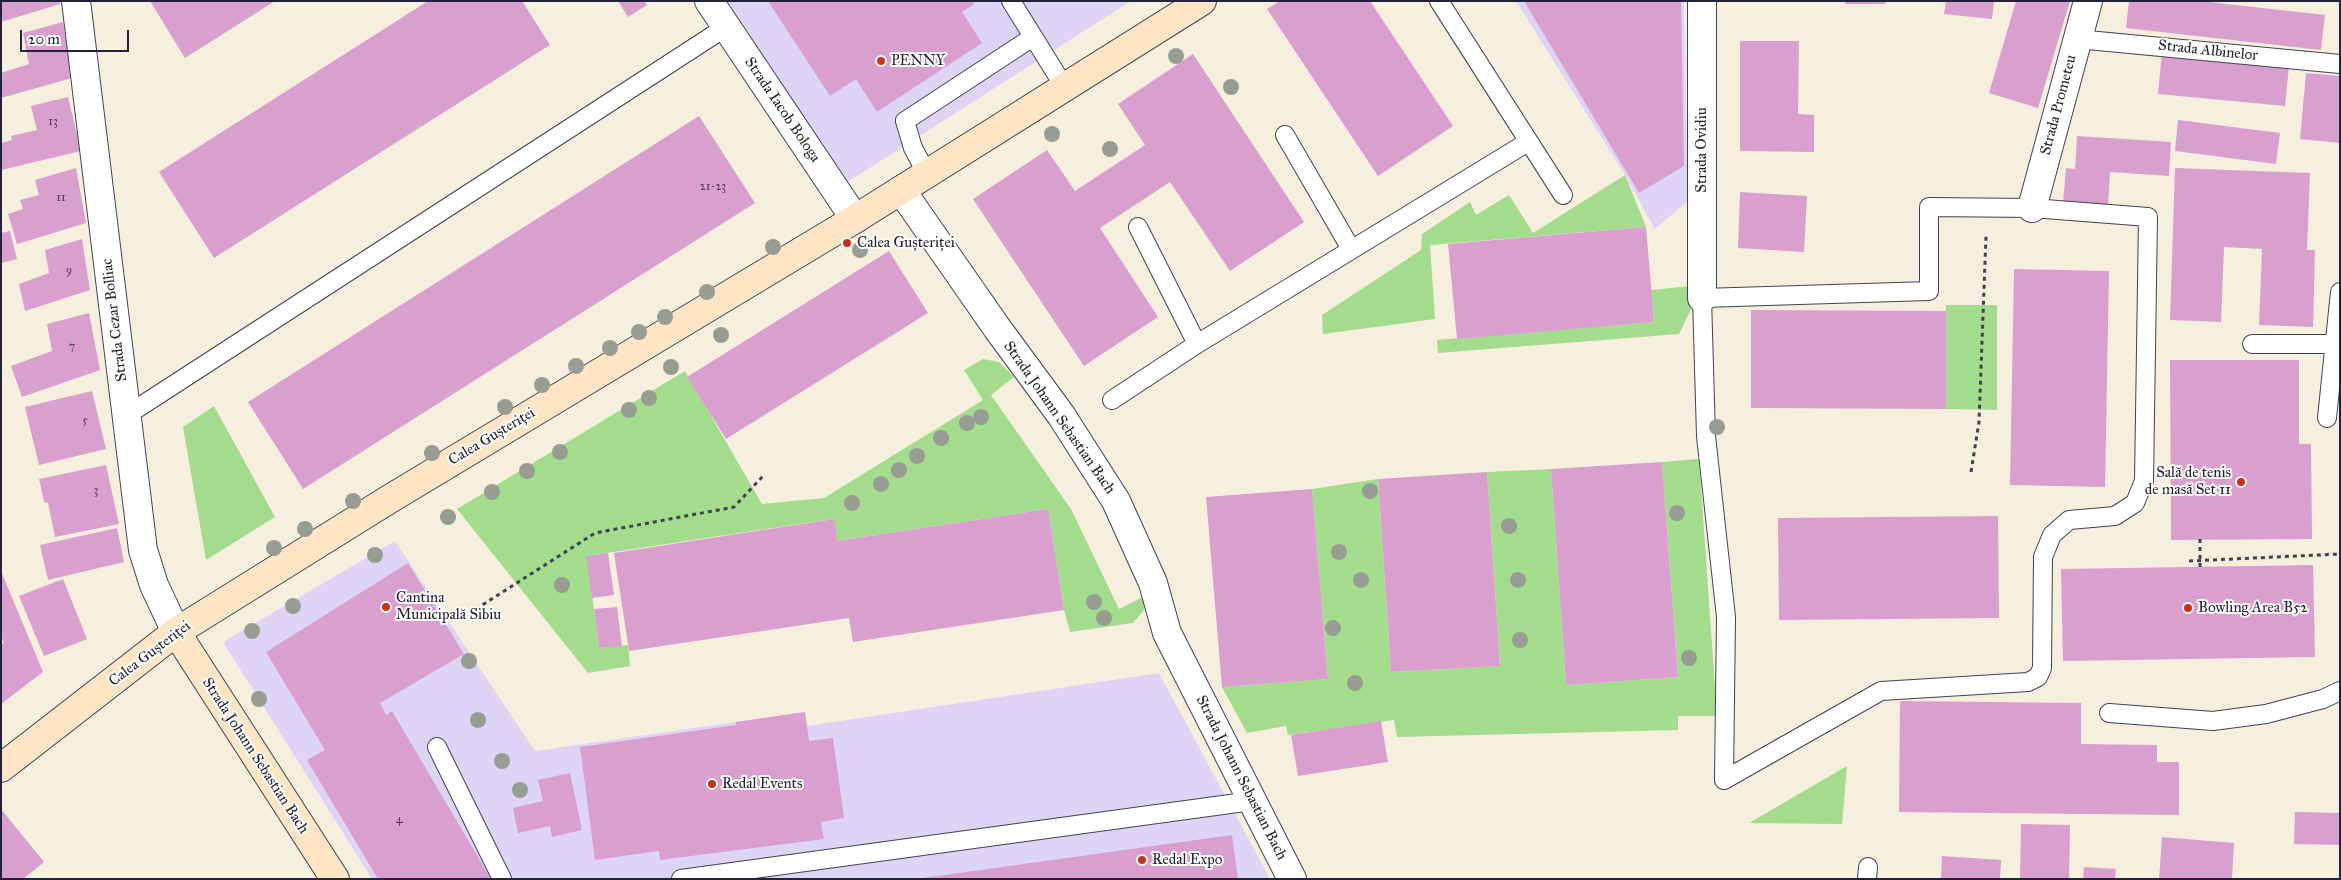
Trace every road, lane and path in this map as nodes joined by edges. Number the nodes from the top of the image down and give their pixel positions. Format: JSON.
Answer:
{"nodes":[{"id":1,"x":76,"y":1,"type":"edge"},
{"id":2,"x":709,"y":1,"type":"edge"},
{"id":3,"x":1011,"y":1,"type":"edge"},
{"id":4,"x":1202,"y":1,"type":"edge"},
{"id":5,"x":1438,"y":1,"type":"edge"},
{"id":6,"x":1702,"y":1,"type":"edge"},
{"id":7,"x":2088,"y":1,"type":"edge"},
{"id":8,"x":726,"y":27,"type":"junction"},
{"id":9,"x":1033,"y":37,"type":"junction"},
{"id":10,"x":2077,"y":38,"type":"junction"},
{"id":11,"x":2340,"y":64,"type":"edge"},
{"id":12,"x":1065,"y":88,"type":"junction"},
{"id":13,"x":1285,"y":135,"type":"dead end"},
{"id":14,"x":1528,"y":142,"type":"junction"},
{"id":15,"x":927,"y":174,"type":"junction"},
{"id":16,"x":900,"y":190,"type":"junction"},
{"id":17,"x":1563,"y":195,"type":"dead end"},
{"id":18,"x":1987,"y":208,"type":"junction"},
{"id":19,"x":2032,"y":208,"type":"junction"},
{"id":20,"x":855,"y":219,"type":"junction"},
{"id":21,"x":1138,"y":227,"type":"dead end"},
{"id":22,"x":1351,"y":249,"type":"junction"},
{"id":23,"x":2340,"y":292,"type":"edge"},
{"id":24,"x":1702,"y":298,"type":"junction"},
{"id":25,"x":1197,"y":344,"type":"junction"},
{"id":26,"x":2252,"y":344,"type":"dead end"},
{"id":27,"x":2334,"y":344,"type":"junction"},
{"id":28,"x":1112,"y":400,"type":"dead end"},
{"id":29,"x":127,"y":415,"type":"junction"},
{"id":30,"x":2327,"y":418,"type":"dead end"},
{"id":31,"x":1971,"y":472,"type":"dead end"},
{"id":32,"x":764,"y":475,"type":"dead end"},
{"id":33,"x":2200,"y":540,"type":"dead end"},
{"id":34,"x":2340,"y":554,"type":"edge"},
{"id":35,"x":2189,"y":560,"type":"dead end"},
{"id":36,"x":2200,"y":560,"type":"junction"},
{"id":37,"x":2200,"y":567,"type":"dead end"},
{"id":38,"x":476,"y":609,"type":"dead end"},
{"id":39,"x":176,"y":632,"type":"junction"},
{"id":40,"x":2340,"y":691,"type":"edge"},
{"id":41,"x":2109,"y":713,"type":"dead end"},
{"id":42,"x":437,"y":748,"type":"dead end"},
{"id":43,"x":1,"y":768,"type":"edge"},
{"id":44,"x":1252,"y":800,"type":"junction"},
{"id":45,"x":335,"y":879,"type":"edge"},
{"id":46,"x":502,"y":879,"type":"edge"},
{"id":47,"x":681,"y":879,"type":"edge"},
{"id":48,"x":1292,"y":879,"type":"edge"}],
"edges":[{"from":1,"to":29,"type":"street","name":"Strada Cezar Bolliac"},
{"from":2,"to":8,"type":"street","name":"Strada Iacob Bologa"},
{"from":3,"to":9,"type":"lane"},
{"from":4,"to":12,"type":"main road","name":"Calea Gușteriței"},
{"from":5,"to":14,"type":"lane"},
{"from":6,"to":24,"type":"street","name":"Strada Ovidiu"},
{"from":7,"to":10,"type":"street","name":"Strada Prometeu"},
{"from":8,"to":20,"type":"street","name":"Strada Iacob Bologa"},
{"from":8,"to":29,"type":"lane"},
{"from":9,"to":12,"type":"lane"},
{"from":9,"to":15,"type":"lane"},
{"from":10,"to":11,"type":"lane","name":"Strada Albinelor"},
{"from":10,"to":19,"type":"street","name":"Strada Prometeu"},
{"from":12,"to":15,"type":"main road","name":"Calea Gușteriței"},
{"from":13,"to":22,"type":"lane"},
{"from":14,"to":17,"type":"lane"},
{"from":14,"to":22,"type":"lane"},
{"from":15,"to":16,"type":"main road","name":"Calea Gușteriței"},
{"from":16,"to":20,"type":"main road","name":"Calea Gușteriței"},
{"from":16,"to":44,"type":"street","name":"Strada Johann Sebastian Bach"},
{"from":18,"to":19,"type":"lane"},
{"from":18,"to":24,"type":"lane"},
{"from":18,"to":31,"type":"path"},
{"from":19,"to":24,"type":"lane"},
{"from":20,"to":39,"type":"main road","name":"Calea Gușteriței"},
{"from":21,"to":25,"type":"lane"},
{"from":22,"to":25,"type":"lane"},
{"from":23,"to":27,"type":"lane"},
{"from":25,"to":28,"type":"lane"},
{"from":26,"to":27,"type":"lane"},
{"from":27,"to":30,"type":"lane"},
{"from":29,"to":39,"type":"street","name":"Strada Cezar Bolliac"},
{"from":32,"to":38,"type":"path"},
{"from":33,"to":36,"type":"path"},
{"from":34,"to":36,"type":"path"},
{"from":35,"to":36,"type":"path"},
{"from":36,"to":37,"type":"path"},
{"from":39,"to":43,"type":"main road","name":"Calea Gușteriței"},
{"from":39,"to":45,"type":"main road","name":"Strada Johann Sebastian Bach"},
{"from":40,"to":41,"type":"lane"},
{"from":42,"to":46,"type":"lane"},
{"from":44,"to":47,"type":"lane"},
{"from":44,"to":48,"type":"street","name":"Strada Johann Sebastian Bach"}]}
